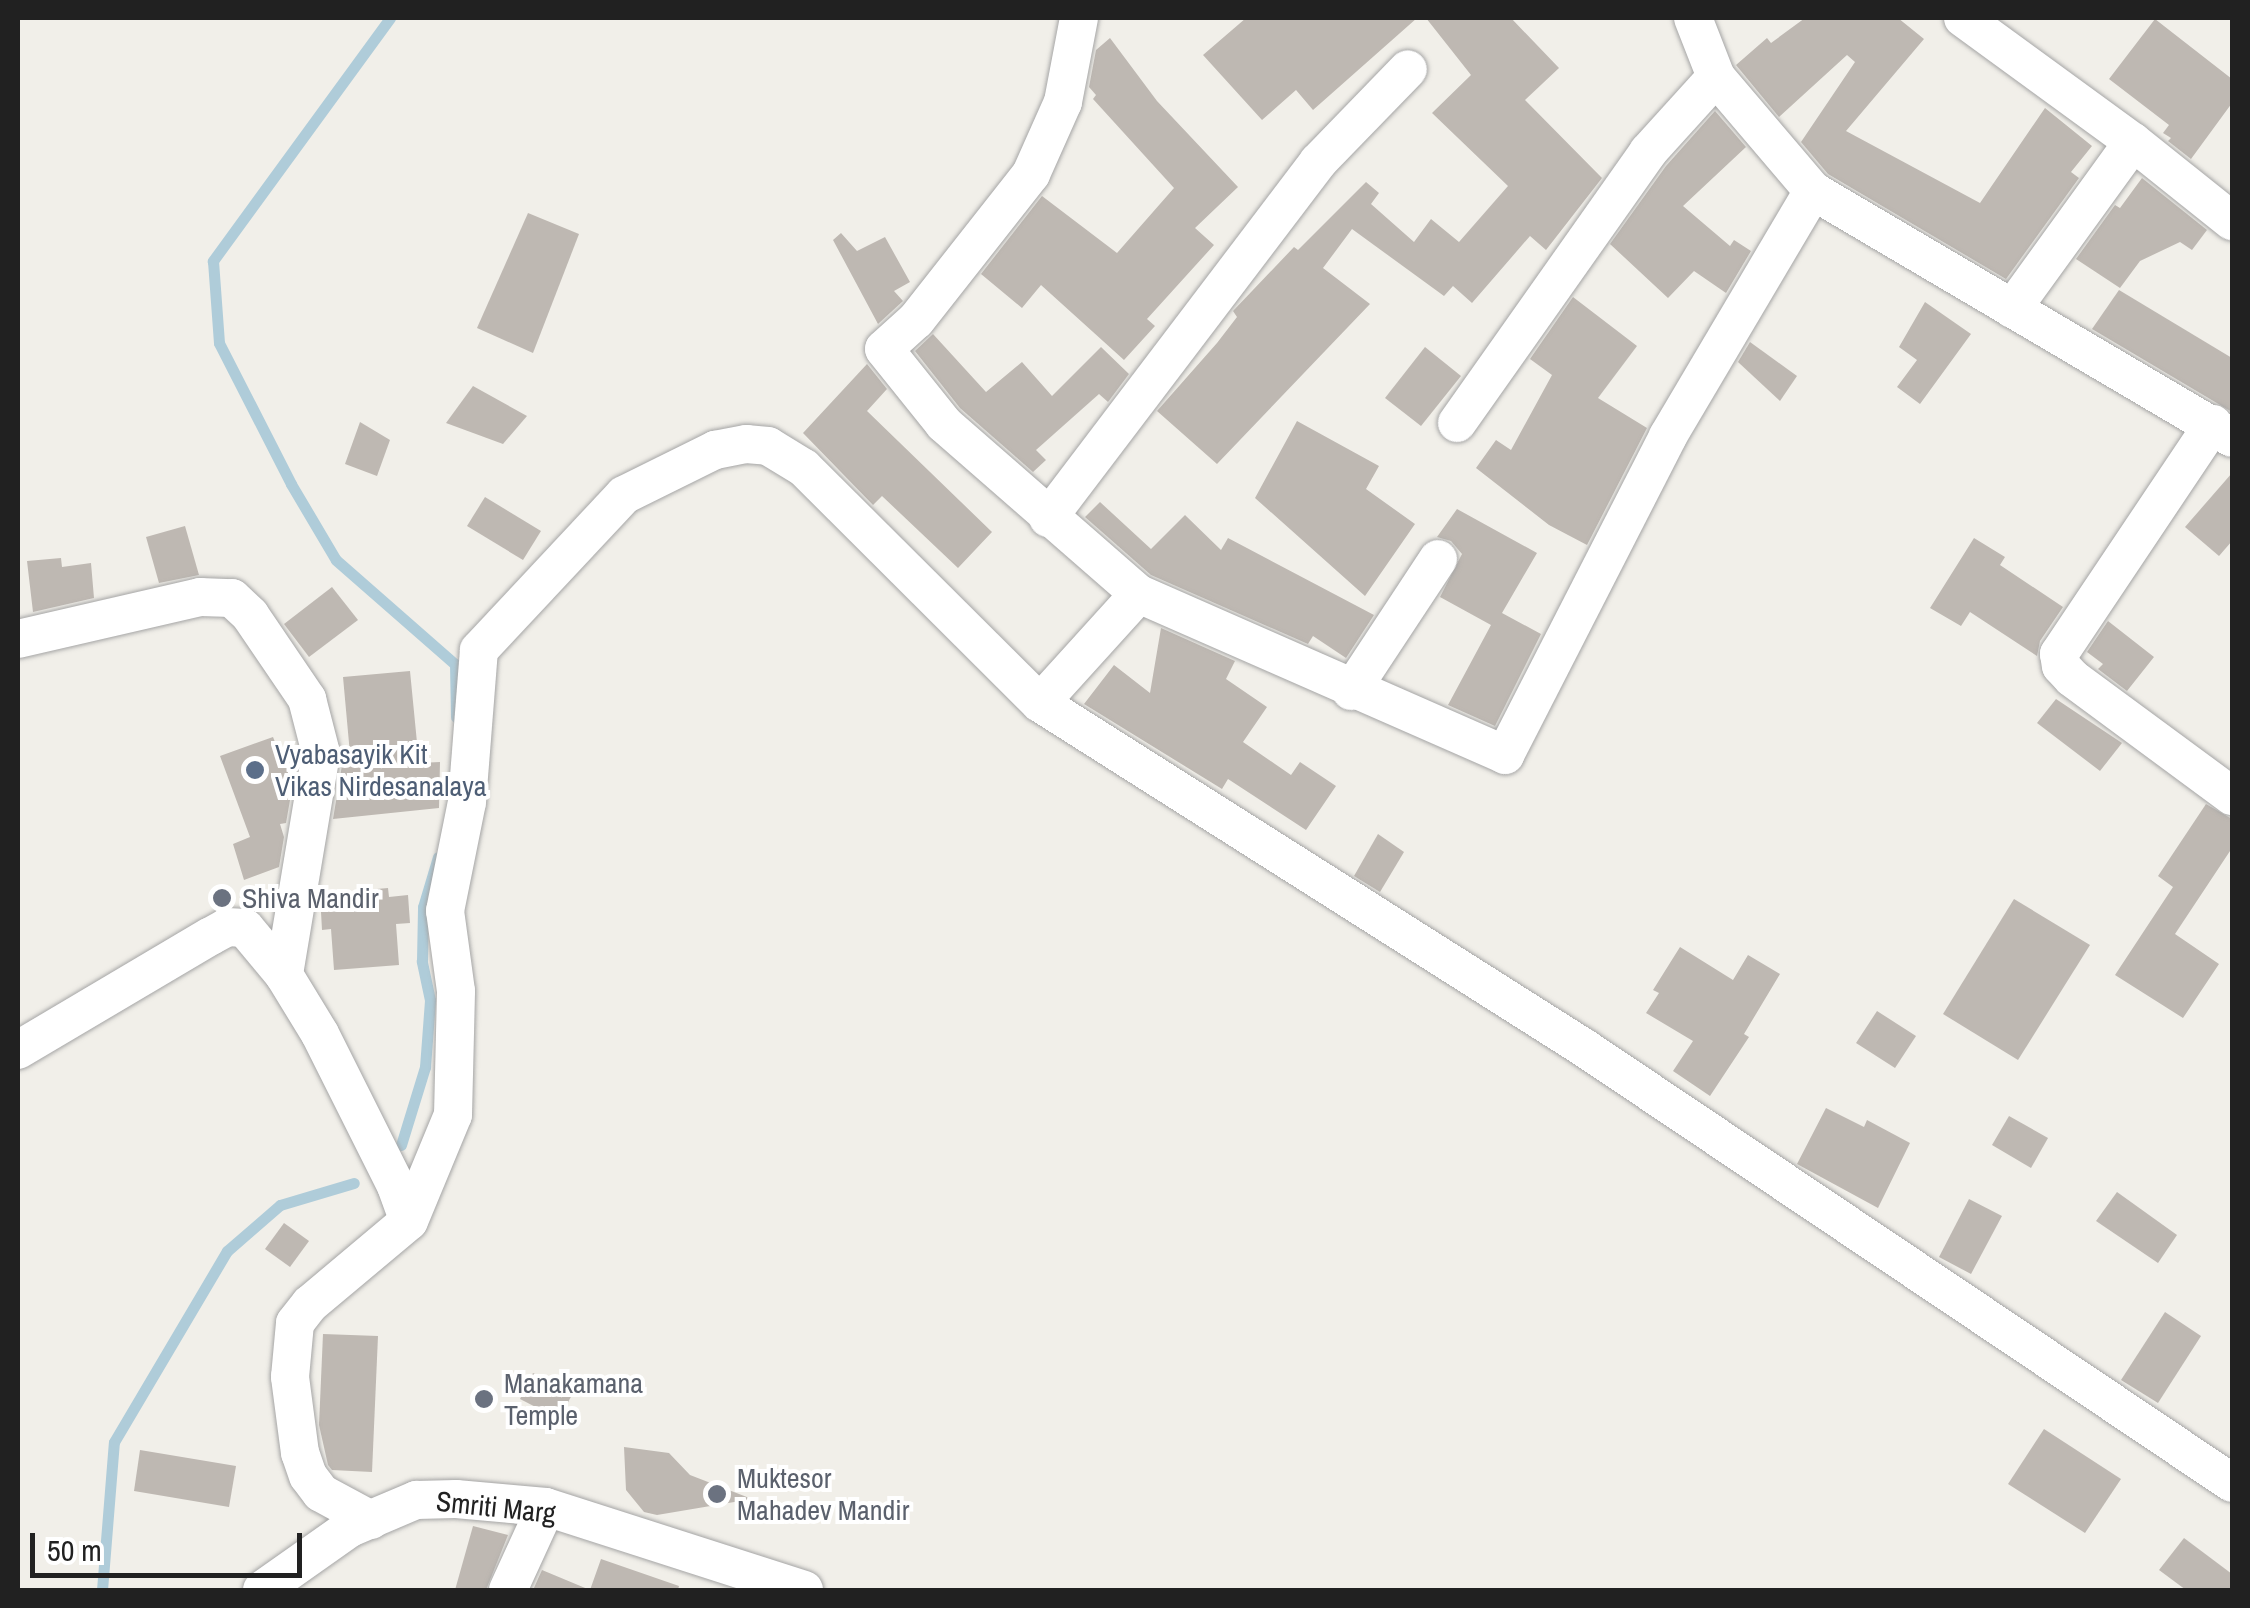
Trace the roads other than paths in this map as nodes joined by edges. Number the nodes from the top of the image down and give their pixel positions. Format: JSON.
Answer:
{"nodes":[{"id":1,"x":1079,"y":18,"type":"edge"},
{"id":2,"x":1693,"y":18,"type":"edge"},
{"id":3,"x":1963,"y":18,"type":"edge"},
{"id":4,"x":1408,"y":69,"type":"dead end"},
{"id":5,"x":1716,"y":77,"type":"junction"},
{"id":6,"x":2134,"y":142,"type":"junction"},
{"id":7,"x":1813,"y":191,"type":"junction"},
{"id":8,"x":2232,"y":221,"type":"edge"},
{"id":9,"x":2012,"y":309,"type":"junction"},
{"id":10,"x":1457,"y":423,"type":"dead end"},
{"id":11,"x":2223,"y":431,"type":"edge"},
{"id":12,"x":1048,"y":518,"type":"junction"},
{"id":13,"x":1438,"y":559,"type":"dead end"},
{"id":14,"x":1139,"y":594,"type":"junction"},
{"id":15,"x":18,"y":639,"type":"edge"},
{"id":16,"x":1352,"y":691,"type":"junction"},
{"id":17,"x":1040,"y":703,"type":"junction"},
{"id":18,"x":2232,"y":796,"type":"edge"},
{"id":19,"x":284,"y":975,"type":"junction"},
{"id":20,"x":18,"y":1050,"type":"edge"},
{"id":21,"x":409,"y":1222,"type":"junction"},
{"id":22,"x":2232,"y":1484,"type":"edge"},
{"id":23,"x":546,"y":1507,"type":"junction"},
{"id":24,"x":370,"y":1520,"type":"junction"},
{"id":25,"x":262,"y":1590,"type":"edge"},
{"id":26,"x":508,"y":1590,"type":"edge"},
{"id":27,"x":804,"y":1590,"type":"edge"}],
"edges":[{"from":1,"to":12,"type":"street"},
{"from":2,"to":5,"type":"street"},
{"from":3,"to":6,"type":"street"},
{"from":4,"to":12,"type":"street"},
{"from":5,"to":7,"type":"street"},
{"from":5,"to":10,"type":"street"},
{"from":6,"to":8,"type":"street"},
{"from":6,"to":9,"type":"street"},
{"from":7,"to":9,"type":"street"},
{"from":7,"to":16,"type":"street"},
{"from":9,"to":11,"type":"street"},
{"from":11,"to":18,"type":"street"},
{"from":12,"to":14,"type":"street"},
{"from":13,"to":16,"type":"street"},
{"from":14,"to":16,"type":"street"},
{"from":14,"to":17,"type":"street"},
{"from":15,"to":19,"type":"street"},
{"from":17,"to":21,"type":"street"},
{"from":17,"to":22,"type":"street"},
{"from":19,"to":20,"type":"street"},
{"from":19,"to":21,"type":"street"},
{"from":21,"to":24,"type":"street"},
{"from":23,"to":24,"type":"street","name":"Smriti Marg"},
{"from":23,"to":26,"type":"street"},
{"from":23,"to":27,"type":"street","name":"Smriti Marg"},
{"from":24,"to":25,"type":"street","name":"Smriti Marg"}]}
